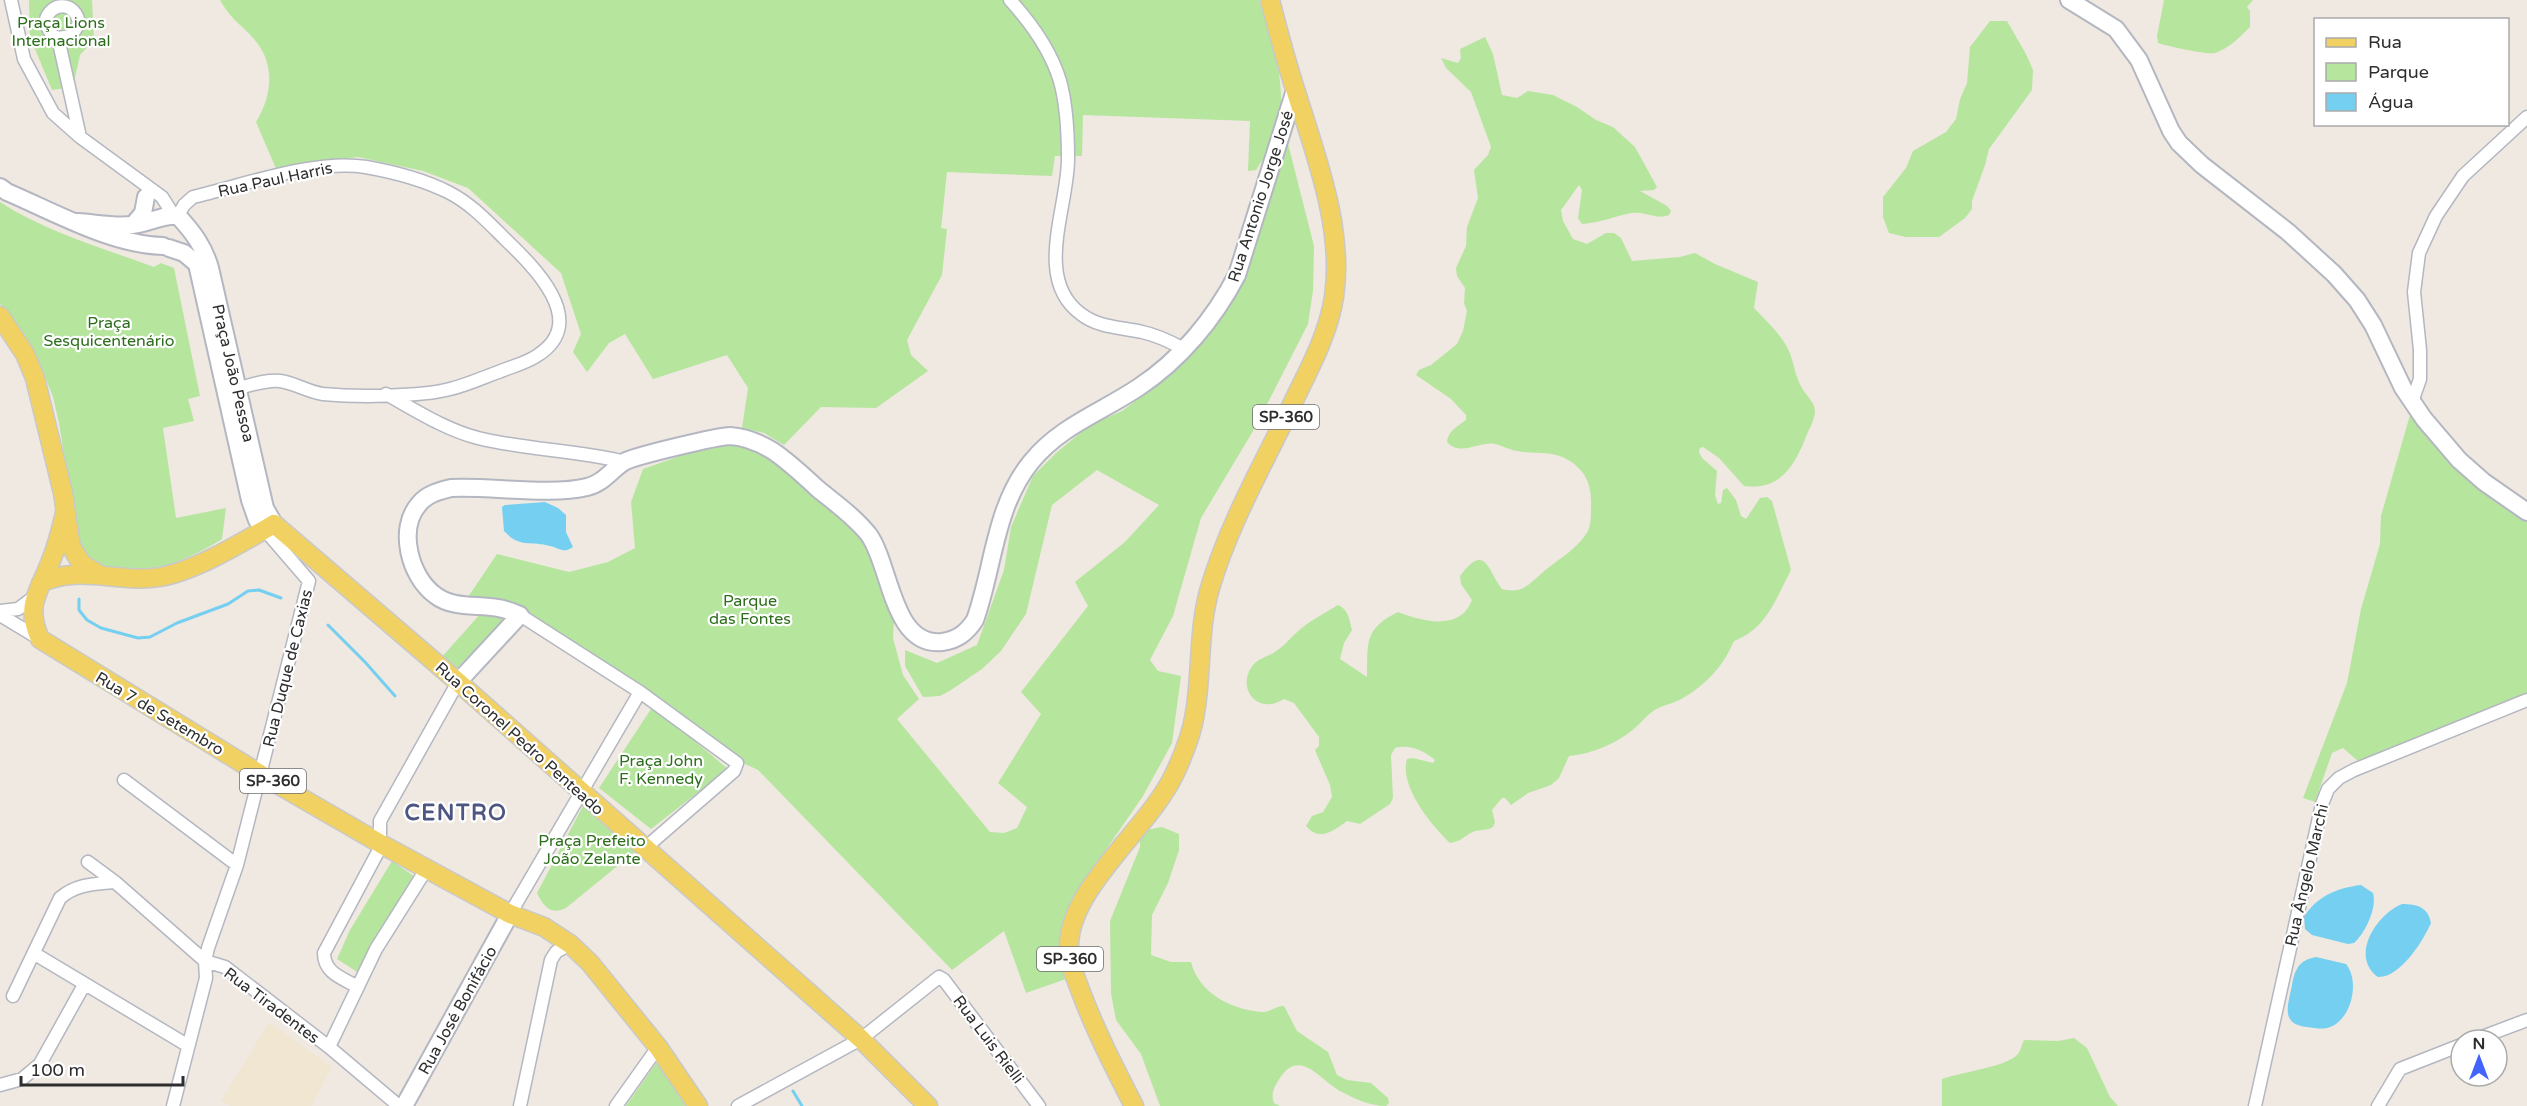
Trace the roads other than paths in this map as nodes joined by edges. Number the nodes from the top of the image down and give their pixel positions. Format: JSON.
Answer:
{"nodes":[{"id":1,"x":1010,"y":0,"type":"edge"},
{"id":2,"x":1270,"y":0,"type":"edge"},
{"id":3,"x":2069,"y":0,"type":"edge"},
{"id":4,"x":8,"y":2,"type":"edge"},
{"id":5,"x":58,"y":38,"type":"dead end"},
{"id":6,"x":1294,"y":90,"type":"junction"},
{"id":7,"x":2527,"y":117,"type":"edge"},
{"id":8,"x":80,"y":137,"type":"junction"},
{"id":9,"x":138,"y":178,"type":"junction"},
{"id":10,"x":0,"y":187,"type":"edge"},
{"id":11,"x":146,"y":197,"type":"junction"},
{"id":12,"x":172,"y":219,"type":"junction"},
{"id":13,"x":78,"y":222,"type":"junction"},
{"id":14,"x":133,"y":225,"type":"junction"},
{"id":15,"x":166,"y":247,"type":"junction"},
{"id":16,"x":0,"y":315,"type":"edge"},
{"id":17,"x":1184,"y":349,"type":"junction"},
{"id":18,"x":230,"y":390,"type":"junction"},
{"id":19,"x":386,"y":394,"type":"junction"},
{"id":20,"x":2412,"y":402,"type":"junction"},
{"id":21,"x":625,"y":462,"type":"junction"},
{"id":22,"x":2527,"y":512,"type":"edge"},
{"id":23,"x":65,"y":513,"type":"junction"},
{"id":24,"x":269,"y":527,"type":"junction"},
{"id":25,"x":323,"y":566,"type":"junction"},
{"id":26,"x":104,"y":578,"type":"junction"},
{"id":27,"x":309,"y":581,"type":"junction"},
{"id":28,"x":38,"y":590,"type":"junction"},
{"id":29,"x":0,"y":613,"type":"edge"},
{"id":30,"x":520,"y":615,"type":"junction"},
{"id":31,"x":40,"y":639,"type":"junction"},
{"id":32,"x":458,"y":682,"type":"junction"},
{"id":33,"x":640,"y":692,"type":"junction"},
{"id":34,"x":2527,"y":700,"type":"edge"},
{"id":35,"x":260,"y":774,"type":"junction"},
{"id":36,"x":124,"y":780,"type":"dead end"},
{"id":37,"x":580,"y":792,"type":"junction"},
{"id":38,"x":381,"y":844,"type":"junction"},
{"id":39,"x":644,"y":849,"type":"junction"},
{"id":40,"x":88,"y":862,"type":"dead end"},
{"id":41,"x":237,"y":865,"type":"junction"},
{"id":42,"x":427,"y":868,"type":"junction"},
{"id":43,"x":115,"y":882,"type":"junction"},
{"id":44,"x":510,"y":914,"type":"junction"},
{"id":45,"x":570,"y":944,"type":"junction"},
{"id":46,"x":35,"y":954,"type":"junction"},
{"id":47,"x":205,"y":962,"type":"junction"},
{"id":48,"x":84,"y":985,"type":"junction"},
{"id":49,"x":357,"y":987,"type":"junction"},
{"id":50,"x":13,"y":996,"type":"dead end"},
{"id":51,"x":2527,"y":1020,"type":"edge"},
{"id":52,"x":2506,"y":1028,"type":"edge"},
{"id":53,"x":861,"y":1039,"type":"junction"},
{"id":54,"x":187,"y":1045,"type":"junction"},
{"id":55,"x":329,"y":1047,"type":"junction"},
{"id":56,"x":657,"y":1047,"type":"junction"},
{"id":57,"x":2449,"y":1050,"type":"edge"},
{"id":58,"x":0,"y":1085,"type":"edge"},
{"id":59,"x":696,"y":1105,"type":"edge"},
{"id":60,"x":173,"y":1106,"type":"edge"},
{"id":61,"x":402,"y":1106,"type":"edge"},
{"id":62,"x":520,"y":1106,"type":"edge"},
{"id":63,"x":616,"y":1106,"type":"edge"},
{"id":64,"x":738,"y":1106,"type":"edge"},
{"id":65,"x":928,"y":1106,"type":"edge"},
{"id":66,"x":1039,"y":1106,"type":"edge"},
{"id":67,"x":1134,"y":1106,"type":"edge"},
{"id":68,"x":2255,"y":1106,"type":"edge"},
{"id":69,"x":2378,"y":1106,"type":"edge"}],
"edges":[{"from":1,"to":17,"type":"street"},
{"from":2,"to":6,"type":"main road","number":"SP-360"},
{"from":3,"to":20,"type":"street"},
{"from":4,"to":8,"type":"street"},
{"from":5,"to":8,"type":"street"},
{"from":6,"to":17,"type":"street","name":"Rua Antonio Jorge José"},
{"from":6,"to":67,"type":"main road","number":"SP-360"},
{"from":7,"to":20,"type":"street"},
{"from":8,"to":9,"type":"street"},
{"from":9,"to":11,"type":"street"},
{"from":9,"to":12,"type":"street"},
{"from":10,"to":13,"type":"street"},
{"from":11,"to":12,"type":"street"},
{"from":11,"to":14,"type":"street"},
{"from":12,"to":14,"type":"street"},
{"from":12,"to":15,"type":"street"},
{"from":12,"to":15,"type":"street"},
{"from":12,"to":18,"type":"street","name":"Praça João Pessoa"},
{"from":12,"to":19,"type":"street","name":"Rua Paul Harris"},
{"from":13,"to":14,"type":"street"},
{"from":13,"to":15,"type":"street"},
{"from":15,"to":18,"type":"street","name":"Praça João Pessoa"},
{"from":16,"to":23,"type":"main road"},
{"from":17,"to":21,"type":"street","name":"Rua Antonio Jorge José"},
{"from":18,"to":19,"type":"street"},
{"from":18,"to":24,"type":"street","name":"Praça João Pessoa"},
{"from":19,"to":21,"type":"street"},
{"from":20,"to":22,"type":"street"},
{"from":21,"to":30,"type":"street","name":"Rua Antonio Jorge José"},
{"from":23,"to":26,"type":"main road"},
{"from":23,"to":28,"type":"main road"},
{"from":24,"to":25,"type":"main road","name":"Rua Coronel Pedro Penteado"},
{"from":24,"to":26,"type":"main road"},
{"from":24,"to":27,"type":"street"},
{"from":25,"to":27,"type":"street"},
{"from":25,"to":32,"type":"main road","name":"Rua Coronel Pedro Penteado"},
{"from":26,"to":28,"type":"main road"},
{"from":27,"to":35,"type":"street","name":"Rua Duque de Caxias"},
{"from":28,"to":29,"type":"street"},
{"from":28,"to":31,"type":"main road"},
{"from":29,"to":31,"type":"street","name":"Rua 7 de Setembro"},
{"from":30,"to":32,"type":"street"},
{"from":30,"to":33,"type":"street"},
{"from":31,"to":35,"type":"main road","name":"Rua 7 de Setembro","number":"SP-360"},
{"from":32,"to":37,"type":"main road","name":"Rua Coronel Pedro Penteado"},
{"from":32,"to":38,"type":"street"},
{"from":33,"to":37,"type":"street"},
{"from":33,"to":39,"type":"street"},
{"from":34,"to":68,"type":"street","name":"Rua Ângelo Marchi"},
{"from":35,"to":38,"type":"main road","name":"Rua 7 de Setembro","number":"SP-360"},
{"from":35,"to":41,"type":"street","name":"Rua Duque de Caxias"},
{"from":36,"to":41,"type":"street"},
{"from":37,"to":39,"type":"main road","name":"Rua Coronel Pedro Penteado"},
{"from":37,"to":44,"type":"street"},
{"from":38,"to":42,"type":"main road","name":"Rua 7 de Setembro","number":"SP-360"},
{"from":38,"to":49,"type":"street"},
{"from":39,"to":53,"type":"main road","name":"Rua Coronel Pedro Penteado"},
{"from":40,"to":43,"type":"street","name":"Rua Tiradentes"},
{"from":41,"to":47,"type":"street","name":"Rua Duque de Caxias"},
{"from":42,"to":44,"type":"main road","name":"Rua 7 de Setembro","number":"SP-360"},
{"from":42,"to":49,"type":"street"},
{"from":43,"to":46,"type":"street"},
{"from":43,"to":47,"type":"street","name":"Rua Tiradentes"},
{"from":44,"to":45,"type":"main road","number":"SP-360"},
{"from":44,"to":61,"type":"street","name":"Rua José Bonifácio"},
{"from":45,"to":56,"type":"main road","number":"SP-360"},
{"from":45,"to":62,"type":"street"},
{"from":46,"to":48,"type":"street"},
{"from":46,"to":50,"type":"street"},
{"from":47,"to":54,"type":"street","name":"Rua Duque de Caxias"},
{"from":47,"to":55,"type":"street","name":"Rua Tiradentes"},
{"from":48,"to":54,"type":"street"},
{"from":48,"to":58,"type":"street"},
{"from":49,"to":55,"type":"street"},
{"from":51,"to":52,"type":"street"},
{"from":53,"to":64,"type":"street"},
{"from":53,"to":65,"type":"main road","name":"Rua Coronel Pedro Penteado"},
{"from":53,"to":66,"type":"street","name":"Rua Luis Rielli"},
{"from":54,"to":60,"type":"street","name":"Rua Duque de Caxias"},
{"from":55,"to":61,"type":"street","name":"Rua Tiradentes"},
{"from":56,"to":59,"type":"main road","number":"SP-360"},
{"from":56,"to":63,"type":"street"},
{"from":57,"to":69,"type":"street"}]}
